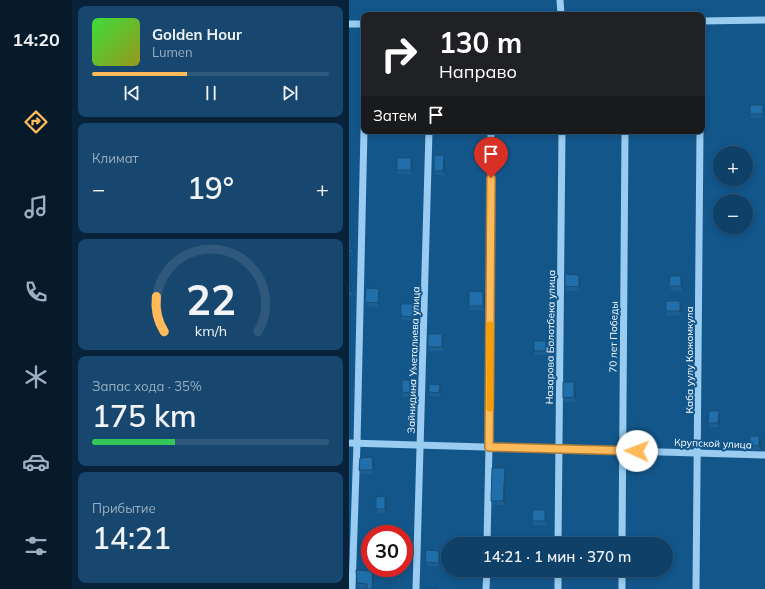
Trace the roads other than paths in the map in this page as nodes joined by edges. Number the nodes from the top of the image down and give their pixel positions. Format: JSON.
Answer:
{"nodes":[{"id":1,"x":560,"y":0,"type":"edge"},
{"id":2,"x":561,"y":12,"type":"edge"},
{"id":3,"x":765,"y":20,"type":"edge"},
{"id":4,"x":705,"y":22,"type":"edge"},
{"id":5,"x":349,"y":24,"type":"edge"},
{"id":6,"x":361,"y":24,"type":"edge"},
{"id":7,"x":364,"y":134,"type":"edge"},
{"id":8,"x":429,"y":134,"type":"edge"},
{"id":9,"x":491,"y":134,"type":"edge"},
{"id":10,"x":562,"y":134,"type":"edge"},
{"id":11,"x":625,"y":134,"type":"edge"},
{"id":12,"x":700,"y":134,"type":"edge"},
{"id":13,"x":349,"y":443,"type":"edge"},
{"id":14,"x":357,"y":443,"type":"junction"},
{"id":15,"x":421,"y":445,"type":"junction"},
{"id":16,"x":489,"y":447,"type":"junction"},
{"id":17,"x":558,"y":449,"type":"junction"},
{"id":18,"x":622,"y":451,"type":"junction"},
{"id":19,"x":698,"y":453,"type":"junction"},
{"id":20,"x":765,"y":455,"type":"edge"},
{"id":21,"x":487,"y":537,"type":"edge"},
{"id":22,"x":558,"y":537,"type":"edge"},
{"id":23,"x":622,"y":537,"type":"edge"},
{"id":24,"x":487,"y":577,"type":"edge"},
{"id":25,"x":558,"y":577,"type":"edge"},
{"id":26,"x":622,"y":577,"type":"edge"},
{"id":27,"x":351,"y":589,"type":"edge"},
{"id":28,"x":416,"y":589,"type":"edge"},
{"id":29,"x":486,"y":589,"type":"edge"},
{"id":30,"x":558,"y":589,"type":"edge"},
{"id":31,"x":622,"y":589,"type":"edge"},
{"id":32,"x":696,"y":589,"type":"edge"}],
"edges":[{"from":1,"to":2,"type":"street"},
{"from":3,"to":4,"type":"street"},
{"from":5,"to":6,"type":"street"},
{"from":7,"to":14,"type":"street"},
{"from":8,"to":15,"type":"street","name":"Зайнидина Уметалиева улица"},
{"from":9,"to":16,"type":"street"},
{"from":10,"to":17,"type":"street","name":"Назарова Болотбека улица"},
{"from":11,"to":18,"type":"street","name":"70 лет Победы"},
{"from":12,"to":19,"type":"street","name":"Каба уулу Кожомкула"},
{"from":13,"to":14,"type":"street","name":"Крупской улица"},
{"from":14,"to":15,"type":"street","name":"Крупской улица"},
{"from":14,"to":27,"type":"street"},
{"from":15,"to":16,"type":"street","name":"Крупской улица"},
{"from":15,"to":28,"type":"street","name":"Зайнидина Уметалиева улица"},
{"from":16,"to":17,"type":"street","name":"Крупской улица"},
{"from":16,"to":21,"type":"street"},
{"from":17,"to":18,"type":"street","name":"Крупской улица"},
{"from":17,"to":22,"type":"street","name":"Назарова Болотбека улица"},
{"from":18,"to":19,"type":"street","name":"Крупской улица"},
{"from":18,"to":23,"type":"street","name":"70 лет Победы"},
{"from":19,"to":20,"type":"street","name":"Крупской улица"},
{"from":19,"to":32,"type":"street","name":"Каба уулу Кожомкула"},
{"from":24,"to":29,"type":"street"},
{"from":25,"to":30,"type":"street"},
{"from":26,"to":31,"type":"street"}]}
